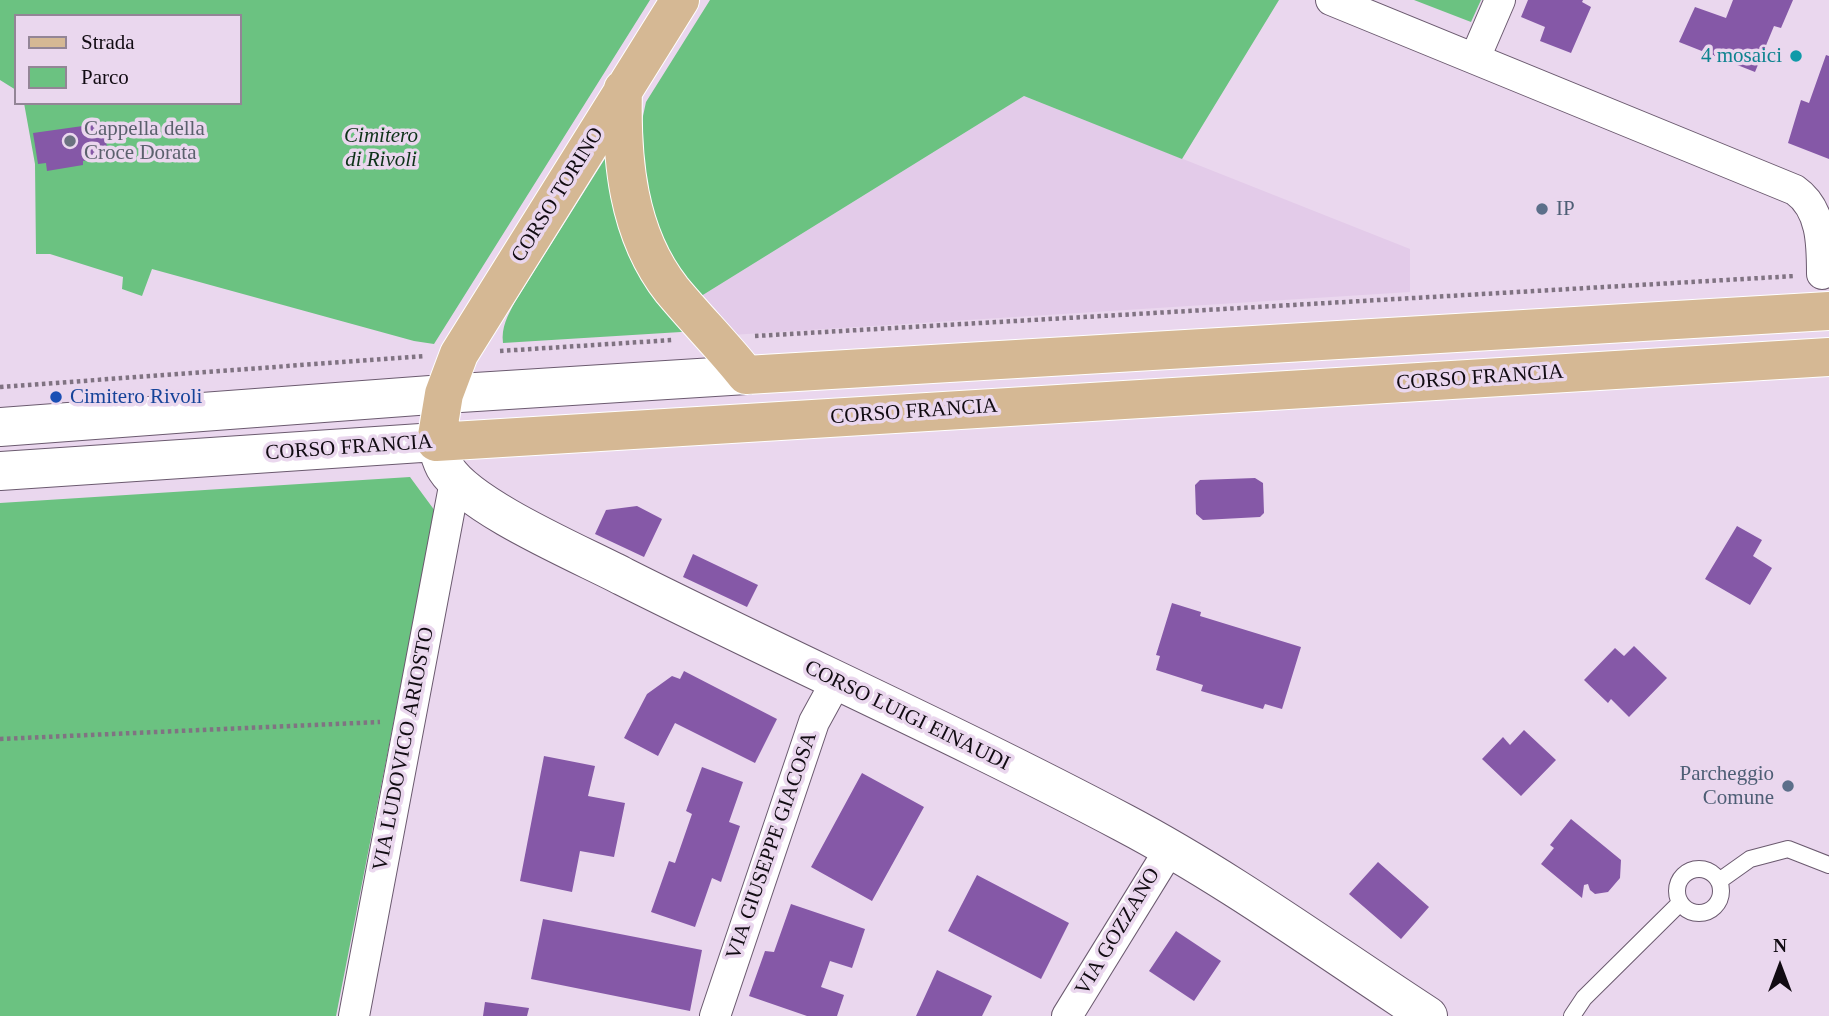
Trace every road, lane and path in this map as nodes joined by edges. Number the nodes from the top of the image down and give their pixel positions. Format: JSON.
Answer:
{"nodes":[{"id":1,"x":680,"y":0,"type":"edge"},
{"id":2,"x":1331,"y":0,"type":"edge"},
{"id":3,"x":1500,"y":0,"type":"edge"},
{"id":4,"x":1475,"y":58,"type":"junction"},
{"id":5,"x":623,"y":89,"type":"junction"},
{"id":6,"x":1826,"y":292,"type":"edge"},
{"id":7,"x":716,"y":337,"type":"junction"},
{"id":8,"x":459,"y":354,"type":"junction"},
{"id":9,"x":1829,"y":356,"type":"edge"},
{"id":10,"x":747,"y":375,"type":"junction"},
{"id":11,"x":0,"y":387,"type":"edge"},
{"id":12,"x":444,"y":394,"type":"junction"},
{"id":13,"x":0,"y":427,"type":"edge"},
{"id":14,"x":436,"y":442,"type":"junction"},
{"id":15,"x":0,"y":471,"type":"edge"},
{"id":16,"x":455,"y":481,"type":"junction"},
{"id":17,"x":837,"y":680,"type":"junction"},
{"id":18,"x":410,"y":720,"type":"junction"},
{"id":19,"x":0,"y":739,"type":"edge"},
{"id":20,"x":1170,"y":849,"type":"junction"},
{"id":21,"x":1829,"y":865,"type":"edge"},
{"id":22,"x":1719,"y":881,"type":"junction"},
{"id":23,"x":1680,"y":903,"type":"junction"},
{"id":24,"x":354,"y":1016,"type":"edge"},
{"id":25,"x":715,"y":1016,"type":"edge"},
{"id":26,"x":1067,"y":1016,"type":"edge"},
{"id":27,"x":1428,"y":1016,"type":"edge"},
{"id":28,"x":1572,"y":1016,"type":"edge"}],
"edges":[{"from":1,"to":5,"type":"main road","name":"CORSO TORINO"},
{"from":2,"to":4,"type":"street"},
{"from":3,"to":4,"type":"street"},
{"from":4,"to":6,"type":"street"},
{"from":5,"to":7,"type":"main road"},
{"from":5,"to":8,"type":"main road","name":"CORSO TORINO"},
{"from":6,"to":7,"type":"path"},
{"from":6,"to":10,"type":"main road"},
{"from":7,"to":8,"type":"path"},
{"from":7,"to":10,"type":"main road"},
{"from":8,"to":11,"type":"path"},
{"from":8,"to":12,"type":"main road","name":"CORSO TORINO"},
{"from":9,"to":14,"type":"main road","name":"CORSO FRANCIA"},
{"from":10,"to":12,"type":"main road"},
{"from":12,"to":13,"type":"main road"},
{"from":12,"to":14,"type":"main road"},
{"from":14,"to":15,"type":"main road","name":"CORSO FRANCIA"},
{"from":14,"to":16,"type":"main road","name":"CORSO LUIGI EINAUDI"},
{"from":16,"to":17,"type":"main road","name":"CORSO LUIGI EINAUDI"},
{"from":16,"to":18,"type":"street","name":"VIA LUDOVICO ARIOSTO"},
{"from":17,"to":20,"type":"main road","name":"CORSO LUIGI EINAUDI"},
{"from":17,"to":25,"type":"street","name":"VIA GIUSEPPE GIACOSA"},
{"from":18,"to":19,"type":"path"},
{"from":18,"to":24,"type":"street","name":"VIA LUDOVICO ARIOSTO"},
{"from":20,"to":26,"type":"street","name":"VIA GOZZANO"},
{"from":20,"to":27,"type":"main road","name":"CORSO LUIGI EINAUDI"},
{"from":21,"to":22,"type":"lane"},
{"from":22,"to":23,"type":"lane"},
{"from":22,"to":23,"type":"lane"},
{"from":23,"to":28,"type":"lane"}]}
